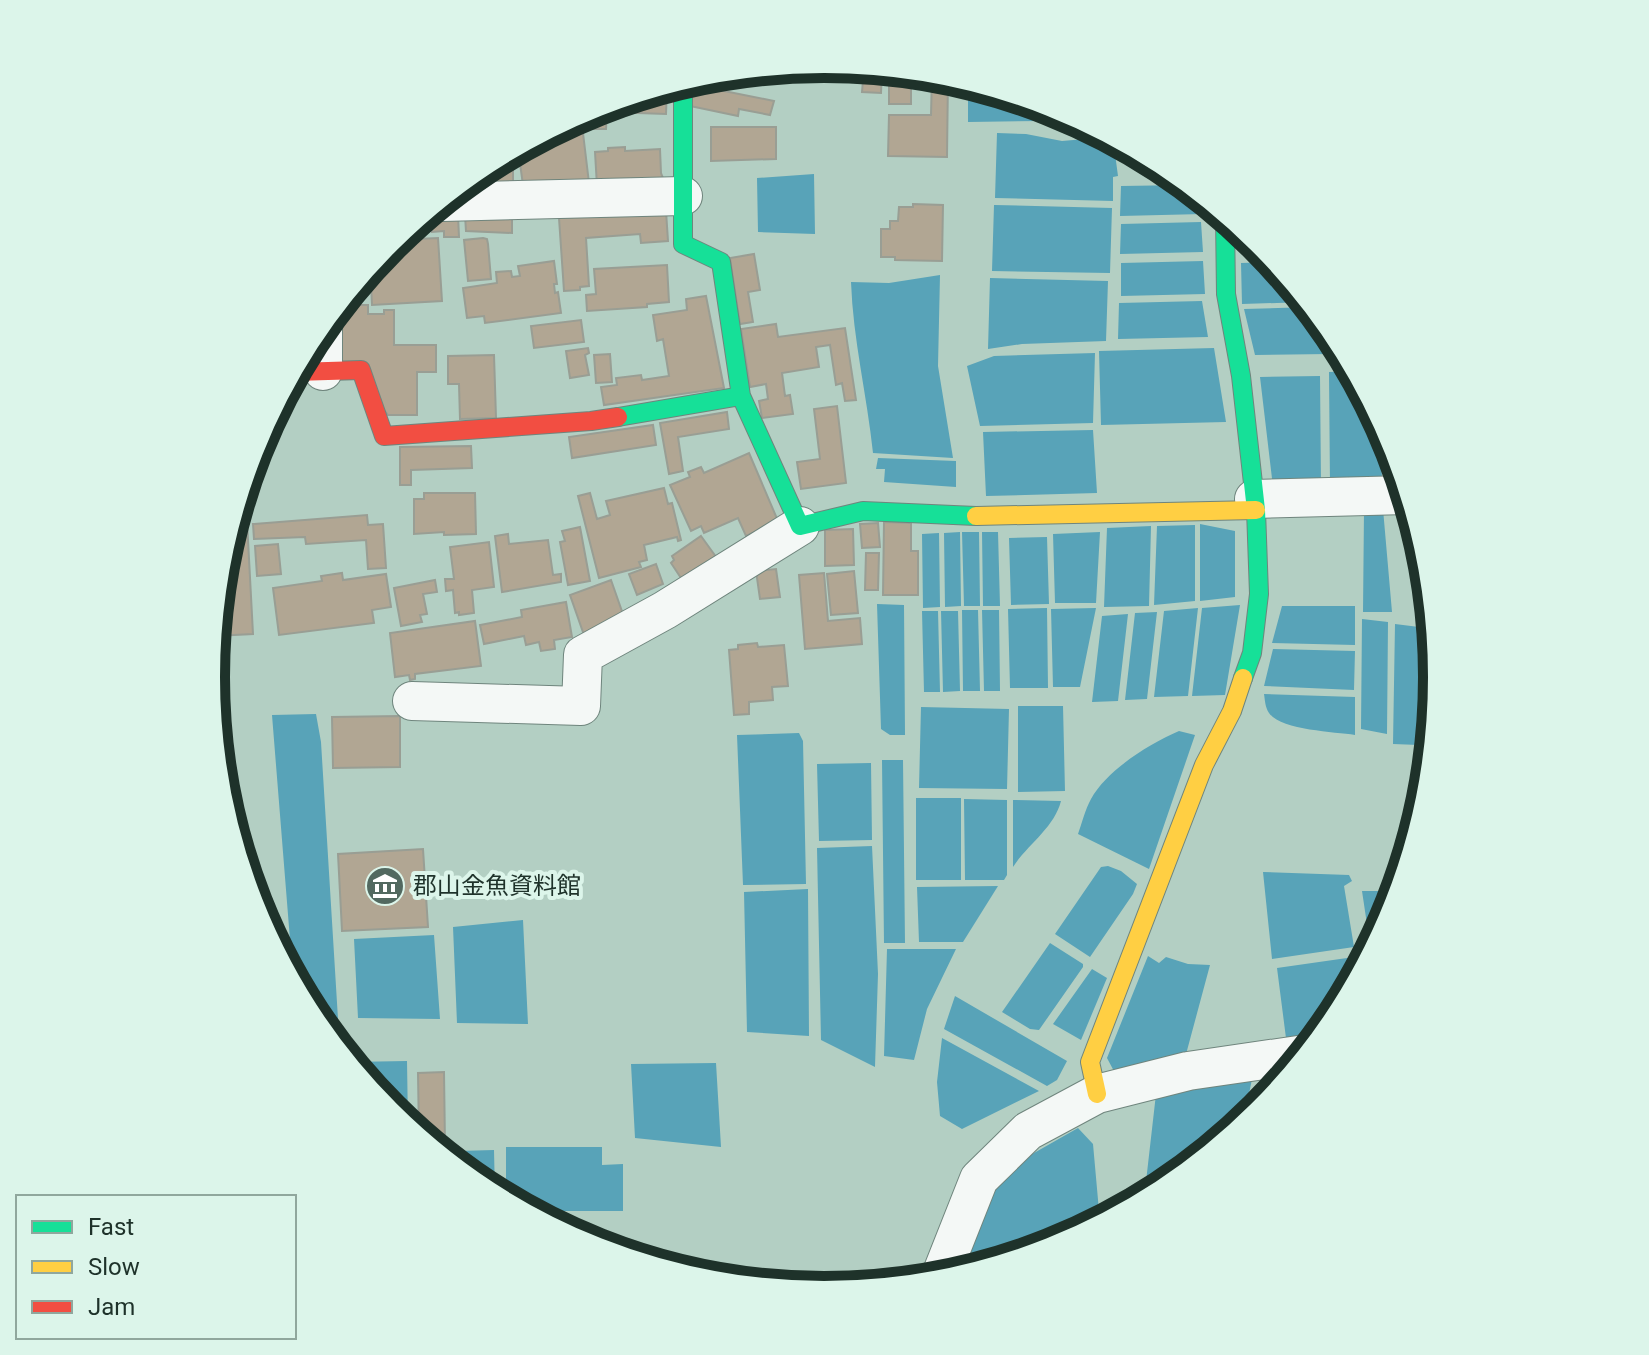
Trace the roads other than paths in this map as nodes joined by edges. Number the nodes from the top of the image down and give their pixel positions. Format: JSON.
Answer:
{"nodes":[{"id":1,"x":683,"y":95,"type":"edge"},
{"id":2,"x":683,"y":196,"type":"junction"},
{"id":3,"x":461,"y":202,"type":"edge"},
{"id":4,"x":1225,"y":232,"type":"edge"},
{"id":5,"x":309,"y":372,"type":"edge"},
{"id":6,"x":741,"y":396,"type":"junction"},
{"id":7,"x":1395,"y":496,"type":"edge"},
{"id":8,"x":1255,"y":504,"type":"junction"},
{"id":9,"x":800,"y":526,"type":"junction"},
{"id":10,"x":412,"y":701,"type":"dead end"},
{"id":11,"x":1288,"y":1056,"type":"edge"},
{"id":12,"x":1097,"y":1094,"type":"junction"},
{"id":13,"x":945,"y":1264,"type":"edge"}],
"edges":[{"from":1,"to":2,"type":"street"},
{"from":2,"to":3,"type":"street"},
{"from":2,"to":6,"type":"street"},
{"from":4,"to":8,"type":"street"},
{"from":5,"to":6,"type":"street"},
{"from":6,"to":9,"type":"street"},
{"from":7,"to":8,"type":"street"},
{"from":8,"to":9,"type":"street"},
{"from":8,"to":12,"type":"street"},
{"from":9,"to":10,"type":"street"},
{"from":11,"to":12,"type":"street"},
{"from":12,"to":13,"type":"street"}]}
